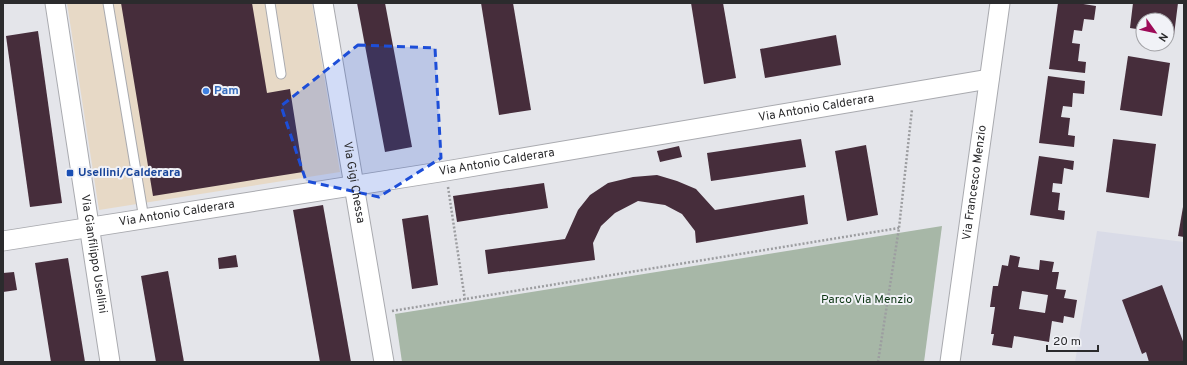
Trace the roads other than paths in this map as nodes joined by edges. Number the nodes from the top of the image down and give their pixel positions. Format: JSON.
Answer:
{"nodes":[{"id":1,"x":55,"y":3,"type":"edge"},
{"id":2,"x":108,"y":3,"type":"edge"},
{"id":3,"x":270,"y":3,"type":"edge"},
{"id":4,"x":323,"y":3,"type":"edge"},
{"id":5,"x":1000,"y":3,"type":"edge"},
{"id":6,"x":280,"y":74,"type":"dead end"},
{"id":7,"x":989,"y":79,"type":"junction"},
{"id":8,"x":353,"y":185,"type":"junction"},
{"id":9,"x":144,"y":219,"type":"junction"},
{"id":10,"x":89,"y":228,"type":"junction"},
{"id":11,"x":3,"y":242,"type":"edge"},
{"id":12,"x":110,"y":362,"type":"edge"},
{"id":13,"x":384,"y":362,"type":"edge"},
{"id":14,"x":950,"y":362,"type":"edge"}],
"edges":[{"from":1,"to":10,"type":"street","name":"Via Gianfilippo Usellini"},
{"from":2,"to":9,"type":"lane"},
{"from":3,"to":6,"type":"lane"},
{"from":4,"to":8,"type":"street","name":"Via Gigi Chessa"},
{"from":5,"to":7,"type":"street","name":"Via Francesco Menzio"},
{"from":7,"to":8,"type":"street","name":"Via Antonio Calderara"},
{"from":7,"to":14,"type":"street","name":"Via Francesco Menzio"},
{"from":8,"to":9,"type":"street","name":"Via Antonio Calderara"},
{"from":8,"to":13,"type":"street","name":"Via Gigi Chessa"},
{"from":9,"to":10,"type":"street","name":"Via Antonio Calderara"},
{"from":10,"to":11,"type":"street","name":"Via Antonio Calderara"},
{"from":10,"to":12,"type":"street","name":"Via Gianfilippo Usellini"}]}
